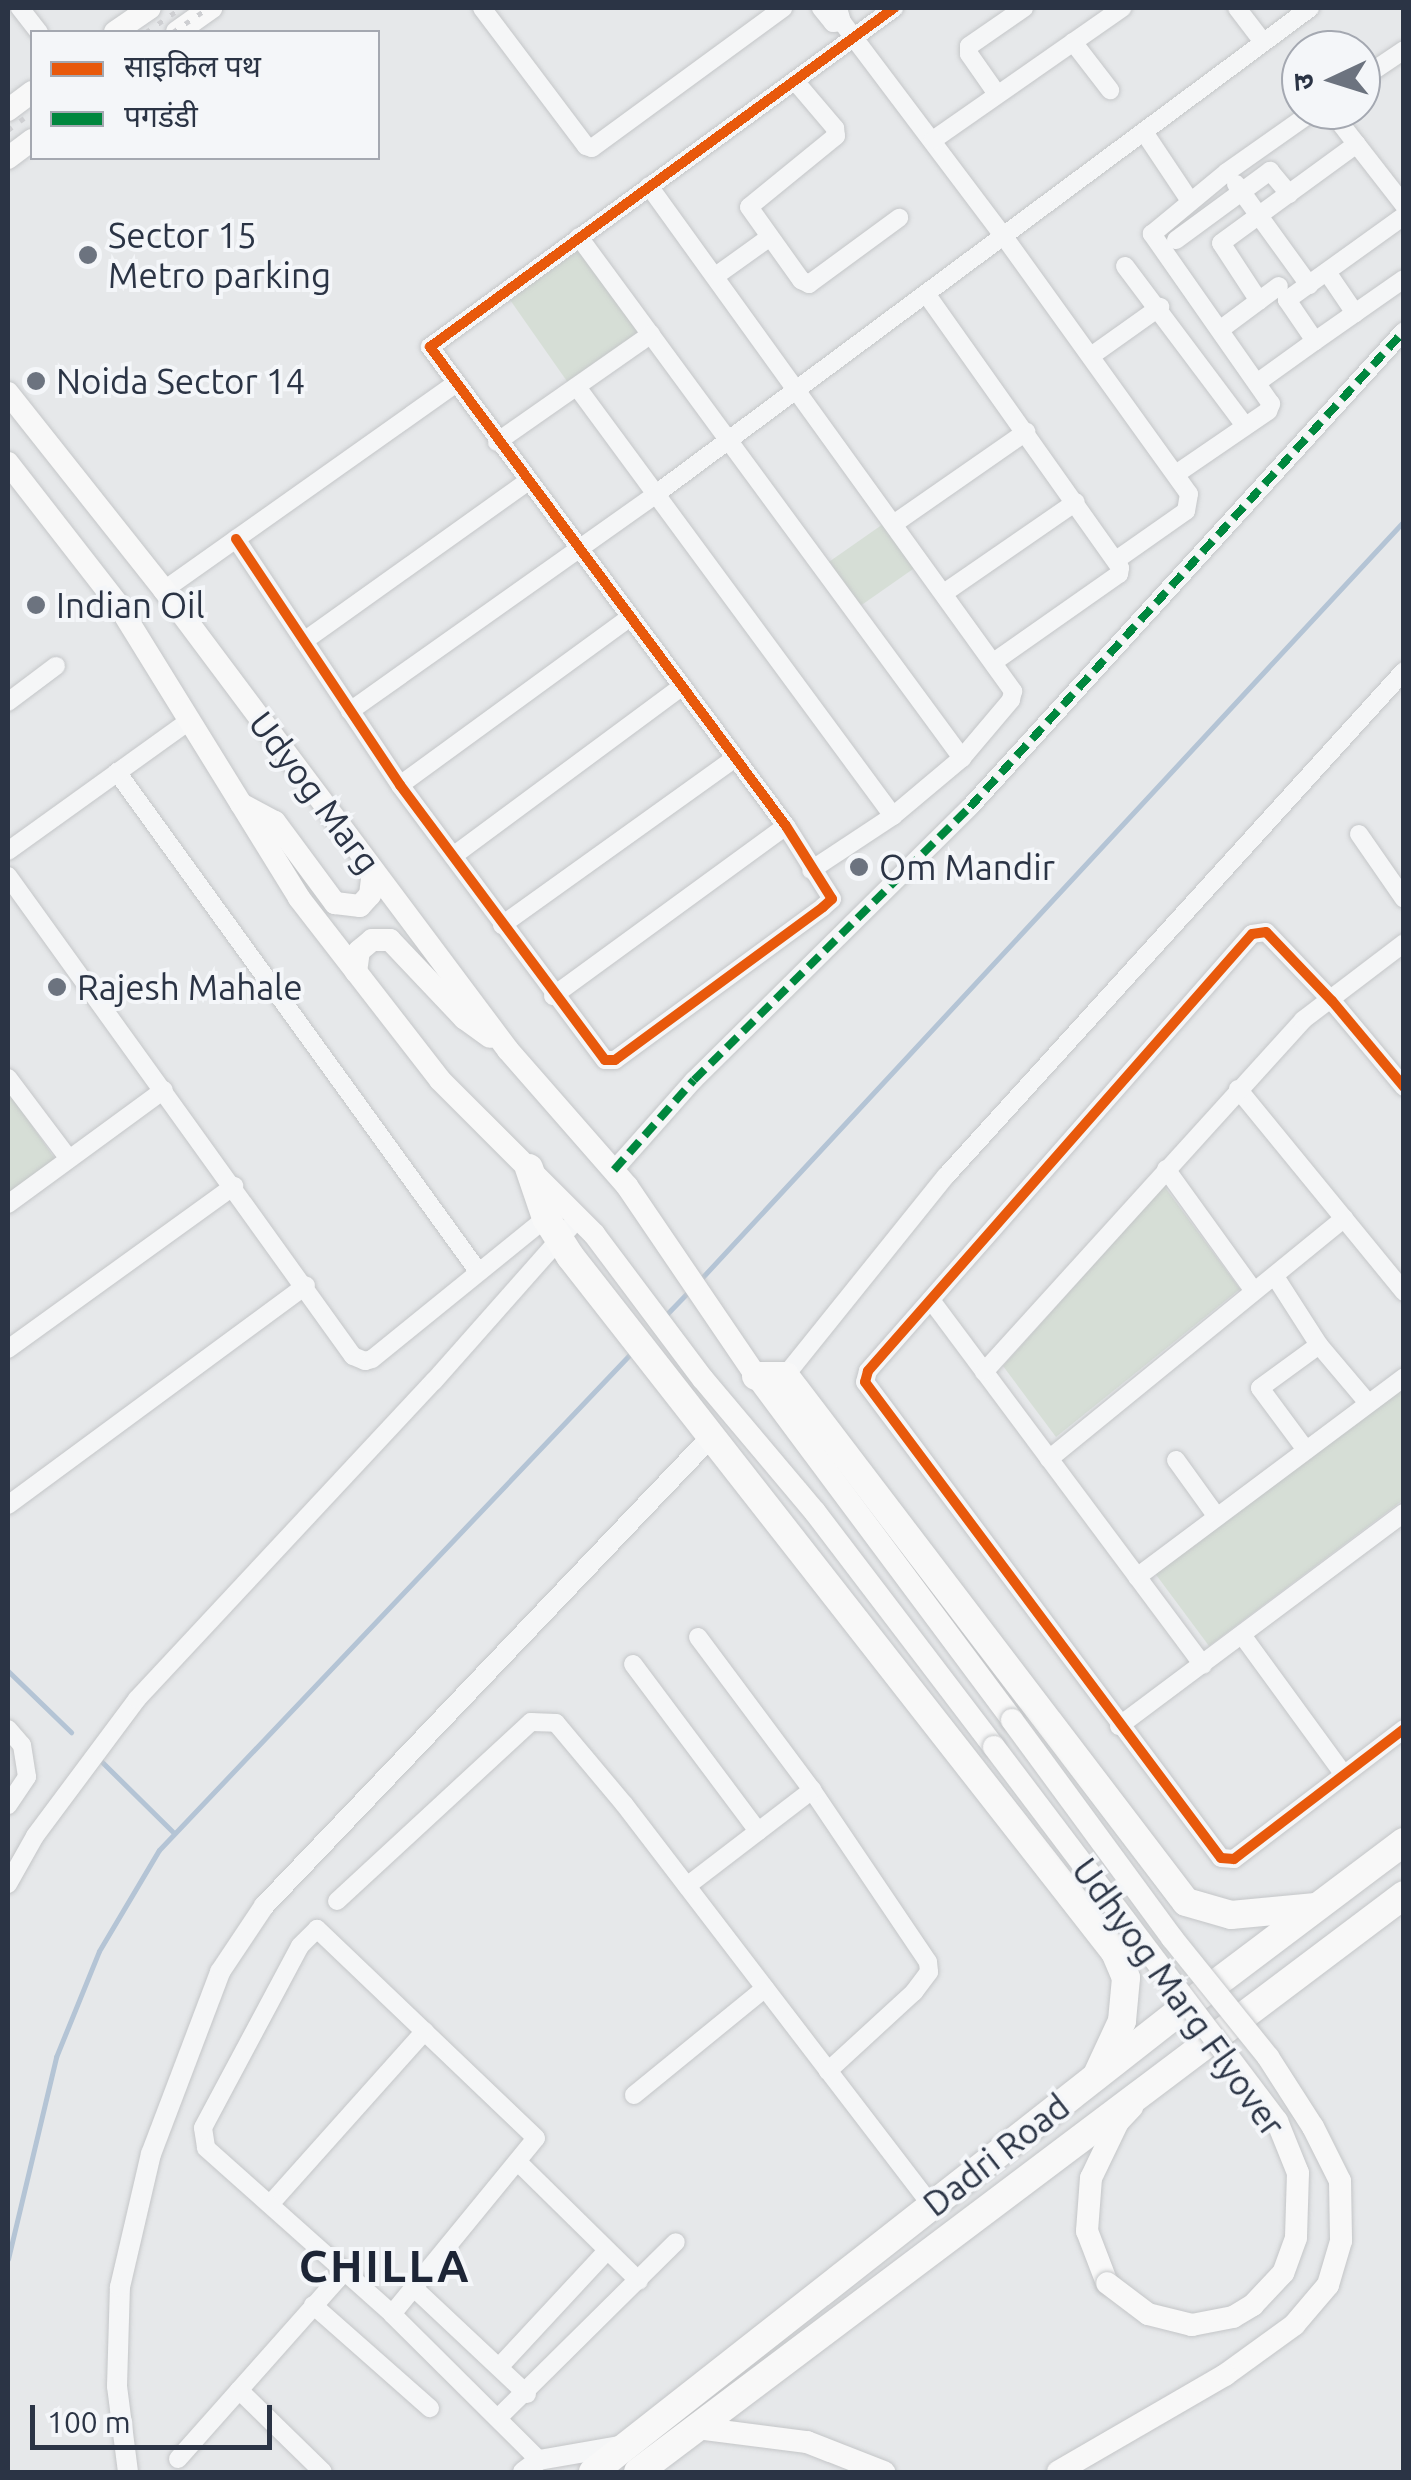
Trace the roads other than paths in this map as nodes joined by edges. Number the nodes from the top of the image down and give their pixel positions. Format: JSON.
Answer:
{"nodes":[{"id":1,"x":20,"y":8,"type":"edge"},
{"id":2,"x":150,"y":8,"type":"edge"},
{"id":3,"x":211,"y":8,"type":"edge"},
{"id":4,"x":482,"y":8,"type":"edge"},
{"id":5,"x":783,"y":8,"type":"edge"},
{"id":6,"x":821,"y":8,"type":"edge"},
{"id":7,"x":894,"y":8,"type":"edge"},
{"id":8,"x":1024,"y":8,"type":"edge"},
{"id":9,"x":1122,"y":8,"type":"edge"},
{"id":10,"x":1238,"y":8,"type":"edge"},
{"id":11,"x":1310,"y":8,"type":"edge"},
{"id":12,"x":844,"y":22,"type":"edge"},
{"id":13,"x":37,"y":30,"type":"edge"},
{"id":14,"x":118,"y":30,"type":"edge"},
{"id":15,"x":180,"y":30,"type":"edge"},
{"id":16,"x":1074,"y":42,"type":"junction"},
{"id":17,"x":1263,"y":42,"type":"junction"},
{"id":18,"x":1404,"y":50,"type":"edge"},
{"id":19,"x":1381,"y":66,"type":"edge"},
{"id":20,"x":795,"y":81,"type":"junction"},
{"id":21,"x":1110,"y":90,"type":"dead end"},
{"id":22,"x":30,"y":94,"type":"edge"},
{"id":23,"x":997,"y":94,"type":"junction"},
{"id":24,"x":8,"y":110,"type":"edge"},
{"id":25,"x":1286,"y":130,"type":"edge"},
{"id":26,"x":1345,"y":130,"type":"edge"},
{"id":27,"x":1144,"y":132,"type":"junction"},
{"id":28,"x":933,"y":140,"type":"junction"},
{"id":29,"x":30,"y":142,"type":"edge"},
{"id":30,"x":1356,"y":144,"type":"junction"},
{"id":31,"x":8,"y":158,"type":"edge"},
{"id":32,"x":1228,"y":172,"type":"junction"},
{"id":33,"x":649,"y":186,"type":"junction"},
{"id":34,"x":1242,"y":192,"type":"junction"},
{"id":35,"x":1288,"y":194,"type":"junction"},
{"id":36,"x":1190,"y":200,"type":"junction"},
{"id":37,"x":1404,"y":205,"type":"edge"},
{"id":38,"x":1259,"y":216,"type":"junction"},
{"id":39,"x":1404,"y":216,"type":"edge"},
{"id":40,"x":899,"y":218,"type":"dead end"},
{"id":41,"x":579,"y":237,"type":"junction"},
{"id":42,"x":770,"y":237,"type":"junction"},
{"id":43,"x":1005,"y":238,"type":"junction"},
{"id":44,"x":1176,"y":240,"type":"dead end"},
{"id":45,"x":1125,"y":266,"type":"dead end"},
{"id":46,"x":1327,"y":272,"type":"junction"},
{"id":47,"x":717,"y":275,"type":"junction"},
{"id":48,"x":1404,"y":279,"type":"edge"},
{"id":49,"x":1308,"y":285,"type":"junction"},
{"id":50,"x":1280,"y":286,"type":"dead end"},
{"id":51,"x":928,"y":295,"type":"junction"},
{"id":52,"x":1259,"y":301,"type":"junction"},
{"id":53,"x":1160,"y":307,"type":"junction"},
{"id":54,"x":1355,"y":313,"type":"junction"},
{"id":55,"x":1221,"y":330,"type":"junction"},
{"id":56,"x":1404,"y":331,"type":"edge"},
{"id":57,"x":651,"y":334,"type":"junction"},
{"id":58,"x":1316,"y":340,"type":"junction"},
{"id":59,"x":1090,"y":356,"type":"junction"},
{"id":60,"x":1258,"y":382,"type":"junction"},
{"id":61,"x":454,"y":384,"type":"junction"},
{"id":62,"x":578,"y":387,"type":"junction"},
{"id":63,"x":798,"y":389,"type":"junction"},
{"id":64,"x":8,"y":393,"type":"edge"},
{"id":65,"x":1245,"y":426,"type":"junction"},
{"id":66,"x":1026,"y":432,"type":"junction"},
{"id":67,"x":728,"y":440,"type":"junction"},
{"id":68,"x":497,"y":442,"type":"junction"},
{"id":69,"x":8,"y":464,"type":"edge"},
{"id":70,"x":1176,"y":474,"type":"junction"},
{"id":71,"x":526,"y":482,"type":"junction"},
{"id":72,"x":656,"y":494,"type":"junction"},
{"id":73,"x":1076,"y":502,"type":"junction"},
{"id":74,"x":894,"y":523,"type":"junction"},
{"id":75,"x":236,"y":538,"type":"junction"},
{"id":76,"x":578,"y":550,"type":"junction"},
{"id":77,"x":1116,"y":560,"type":"junction"},
{"id":78,"x":164,"y":590,"type":"junction"},
{"id":79,"x":944,"y":592,"type":"junction"},
{"id":80,"x":629,"y":618,"type":"junction"},
{"id":81,"x":304,"y":641,"type":"junction"},
{"id":82,"x":994,"y":662,"type":"junction"},
{"id":83,"x":56,"y":666,"type":"dead end"},
{"id":84,"x":1404,"y":671,"type":"edge"},
{"id":85,"x":681,"y":687,"type":"junction"},
{"id":86,"x":8,"y":702,"type":"edge"},
{"id":87,"x":350,"y":710,"type":"junction"},
{"id":88,"x":189,"y":721,"type":"junction"},
{"id":89,"x":735,"y":758,"type":"junction"},
{"id":90,"x":962,"y":758,"type":"junction"},
{"id":91,"x":117,"y":772,"type":"junction"},
{"id":92,"x":400,"y":785,"type":"junction"},
{"id":93,"x":240,"y":804,"type":"junction"},
{"id":94,"x":893,"y":816,"type":"junction"},
{"id":95,"x":786,"y":826,"type":"junction"},
{"id":96,"x":1358,"y":834,"type":"dead end"},
{"id":97,"x":8,"y":851,"type":"edge"},
{"id":98,"x":453,"y":856,"type":"junction"},
{"id":99,"x":374,"y":870,"type":"junction"},
{"id":100,"x":812,"y":870,"type":"junction"},
{"id":101,"x":8,"y":876,"type":"edge"},
{"id":102,"x":1404,"y":899,"type":"edge"},
{"id":103,"x":502,"y":925,"type":"junction"},
{"id":104,"x":1404,"y":944,"type":"edge"},
{"id":105,"x":356,"y":972,"type":"junction"},
{"id":106,"x":554,"y":996,"type":"junction"},
{"id":107,"x":1332,"y":1001,"type":"junction"},
{"id":108,"x":508,"y":1050,"type":"junction"},
{"id":109,"x":8,"y":1078,"type":"edge"},
{"id":110,"x":1404,"y":1087,"type":"edge"},
{"id":111,"x":1238,"y":1089,"type":"junction"},
{"id":112,"x":164,"y":1090,"type":"junction"},
{"id":113,"x":69,"y":1159,"type":"junction"},
{"id":114,"x":529,"y":1168,"type":"junction"},
{"id":115,"x":1166,"y":1168,"type":"junction"},
{"id":116,"x":621,"y":1178,"type":"junction"},
{"id":117,"x":234,"y":1186,"type":"junction"},
{"id":118,"x":8,"y":1204,"type":"edge"},
{"id":119,"x":1344,"y":1218,"type":"junction"},
{"id":120,"x":586,"y":1225,"type":"junction"},
{"id":121,"x":558,"y":1238,"type":"junction"},
{"id":122,"x":478,"y":1270,"type":"junction"},
{"id":123,"x":1276,"y":1278,"type":"junction"},
{"id":124,"x":306,"y":1285,"type":"junction"},
{"id":125,"x":1254,"y":1290,"type":"junction"},
{"id":126,"x":1404,"y":1292,"type":"edge"},
{"id":127,"x":931,"y":1300,"type":"junction"},
{"id":128,"x":1319,"y":1345,"type":"junction"},
{"id":129,"x":8,"y":1349,"type":"edge"},
{"id":130,"x":740,"y":1350,"type":"joint"},
{"id":131,"x":984,"y":1372,"type":"junction"},
{"id":132,"x":756,"y":1376,"type":"junction"},
{"id":133,"x":785,"y":1376,"type":"junction"},
{"id":134,"x":1404,"y":1377,"type":"edge"},
{"id":135,"x":703,"y":1379,"type":"joint"},
{"id":136,"x":1368,"y":1404,"type":"junction"},
{"id":137,"x":711,"y":1437,"type":"junction"},
{"id":138,"x":1306,"y":1450,"type":"junction"},
{"id":139,"x":1049,"y":1459,"type":"junction"},
{"id":140,"x":1176,"y":1460,"type":"dead end"},
{"id":141,"x":8,"y":1504,"type":"edge"},
{"id":142,"x":1404,"y":1512,"type":"edge"},
{"id":143,"x":1217,"y":1517,"type":"junction"},
{"id":144,"x":1137,"y":1577,"type":"junction"},
{"id":145,"x":698,"y":1636,"type":"dead end"},
{"id":146,"x":1242,"y":1636,"type":"junction"},
{"id":147,"x":633,"y":1664,"type":"dead end"},
{"id":148,"x":1202,"y":1665,"type":"junction"},
{"id":149,"x":1119,"y":1726,"type":"junction"},
{"id":150,"x":8,"y":1729,"type":"edge"},
{"id":151,"x":1404,"y":1729,"type":"edge"},
{"id":152,"x":1344,"y":1775,"type":"junction"},
{"id":153,"x":812,"y":1790,"type":"junction"},
{"id":154,"x":8,"y":1805,"type":"edge"},
{"id":155,"x":758,"y":1831,"type":"junction"},
{"id":156,"x":1404,"y":1842,"type":"edge"},
{"id":157,"x":8,"y":1884,"type":"edge"},
{"id":158,"x":687,"y":1886,"type":"junction"},
{"id":159,"x":1404,"y":1895,"type":"edge"},
{"id":160,"x":337,"y":1901,"type":"dead end"},
{"id":161,"x":1186,"y":1902,"type":"junction"},
{"id":162,"x":1318,"y":1906,"type":"junction"},
{"id":163,"x":1276,"y":1938,"type":"junction"},
{"id":164,"x":1115,"y":1952,"type":"junction"},
{"id":165,"x":765,"y":1988,"type":"junction"},
{"id":166,"x":1270,"y":1996,"type":"junction"},
{"id":167,"x":425,"y":2031,"type":"junction"},
{"id":168,"x":828,"y":2071,"type":"junction"},
{"id":169,"x":1097,"y":2075,"type":"junction"},
{"id":170,"x":1152,"y":2086,"type":"junction"},
{"id":171,"x":634,"y":2095,"type":"dead end"},
{"id":172,"x":520,"y":2163,"type":"junction"},
{"id":173,"x":272,"y":2202,"type":"junction"},
{"id":174,"x":932,"y":2206,"type":"junction"},
{"id":175,"x":676,"y":2242,"type":"dead end"},
{"id":176,"x":606,"y":2251,"type":"junction"},
{"id":177,"x":346,"y":2270,"type":"junction"},
{"id":178,"x":639,"y":2281,"type":"junction"},
{"id":179,"x":414,"y":2288,"type":"junction"},
{"id":180,"x":313,"y":2306,"type":"junction"},
{"id":181,"x":392,"y":2314,"type":"junction"},
{"id":182,"x":500,"y":2366,"type":"junction"},
{"id":183,"x":239,"y":2390,"type":"junction"},
{"id":184,"x":527,"y":2394,"type":"junction"},
{"id":185,"x":430,"y":2408,"type":"dead end"},
{"id":186,"x":498,"y":2418,"type":"junction"},
{"id":187,"x":696,"y":2428,"type":"junction"},
{"id":188,"x":178,"y":2460,"type":"dead end"},
{"id":189,"x":629,"y":2461,"type":"edge"},
{"id":190,"x":537,"y":2468,"type":"edge"},
{"id":191,"x":128,"y":2472,"type":"edge"},
{"id":192,"x":323,"y":2472,"type":"edge"},
{"id":193,"x":593,"y":2472,"type":"edge"},
{"id":194,"x":884,"y":2472,"type":"edge"},
{"id":195,"x":1058,"y":2472,"type":"edge"}],
"edges":[{"from":1,"to":13,"type":"street"},
{"from":2,"to":14,"type":"main road"},
{"from":3,"to":15,"type":"main road"},
{"from":4,"to":5,"type":"street"},
{"from":6,"to":12,"type":"street"},
{"from":7,"to":12,"type":"street"},
{"from":8,"to":23,"type":"street"},
{"from":9,"to":16,"type":"street"},
{"from":10,"to":17,"type":"street"},
{"from":11,"to":17,"type":"street"},
{"from":12,"to":20,"type":"street"},
{"from":12,"to":28,"type":"street"},
{"from":16,"to":21,"type":"street"},
{"from":16,"to":23,"type":"street"},
{"from":17,"to":27,"type":"street"},
{"from":18,"to":19,"type":"street"},
{"from":20,"to":33,"type":"street"},
{"from":20,"to":42,"type":"street"},
{"from":22,"to":24,"type":"main road"},
{"from":23,"to":28,"type":"street"},
{"from":25,"to":32,"type":"street"},
{"from":26,"to":30,"type":"street"},
{"from":27,"to":36,"type":"street"},
{"from":27,"to":43,"type":"street"},
{"from":28,"to":43,"type":"street"},
{"from":29,"to":31,"type":"main road"},
{"from":30,"to":35,"type":"street"},
{"from":30,"to":37,"type":"street"},
{"from":32,"to":34,"type":"street"},
{"from":32,"to":36,"type":"street"},
{"from":33,"to":41,"type":"street"},
{"from":33,"to":47,"type":"street"},
{"from":34,"to":35,"type":"street"},
{"from":34,"to":38,"type":"street"},
{"from":34,"to":44,"type":"street"},
{"from":35,"to":38,"type":"street"},
{"from":36,"to":55,"type":"street"},
{"from":38,"to":49,"type":"street"},
{"from":38,"to":52,"type":"street"},
{"from":39,"to":46,"type":"street"},
{"from":40,"to":42,"type":"street"},
{"from":41,"to":57,"type":"street"},
{"from":41,"to":61,"type":"street"},
{"from":42,"to":47,"type":"street"},
{"from":43,"to":51,"type":"street"},
{"from":43,"to":59,"type":"street"},
{"from":45,"to":53,"type":"street"},
{"from":46,"to":49,"type":"street"},
{"from":46,"to":54,"type":"street"},
{"from":47,"to":63,"type":"street"},
{"from":48,"to":54,"type":"street"},
{"from":49,"to":58,"type":"street"},
{"from":50,"to":52,"type":"street"},
{"from":51,"to":63,"type":"street"},
{"from":51,"to":66,"type":"street"},
{"from":52,"to":55,"type":"street"},
{"from":53,"to":59,"type":"street"},
{"from":53,"to":65,"type":"street"},
{"from":54,"to":58,"type":"street"},
{"from":55,"to":60,"type":"street"},
{"from":56,"to":116,"type":"street"},
{"from":57,"to":62,"type":"street"},
{"from":57,"to":67,"type":"street"},
{"from":58,"to":60,"type":"street"},
{"from":59,"to":70,"type":"street"},
{"from":60,"to":65,"type":"street"},
{"from":61,"to":68,"type":"street"},
{"from":61,"to":75,"type":"street"},
{"from":62,"to":68,"type":"street"},
{"from":62,"to":72,"type":"street"},
{"from":63,"to":67,"type":"street"},
{"from":63,"to":74,"type":"street"},
{"from":64,"to":78,"type":"main road","name":"Udyog Marg"},
{"from":65,"to":70,"type":"street"},
{"from":66,"to":73,"type":"street"},
{"from":66,"to":74,"type":"street"},
{"from":67,"to":72,"type":"street"},
{"from":67,"to":90,"type":"street"},
{"from":68,"to":71,"type":"street"},
{"from":69,"to":88,"type":"main road","name":"Udyog Marg"},
{"from":70,"to":77,"type":"street"},
{"from":71,"to":76,"type":"street"},
{"from":71,"to":81,"type":"street"},
{"from":72,"to":76,"type":"street"},
{"from":72,"to":94,"type":"street"},
{"from":73,"to":77,"type":"street"},
{"from":73,"to":79,"type":"street"},
{"from":74,"to":79,"type":"street"},
{"from":75,"to":78,"type":"street"},
{"from":75,"to":81,"type":"street"},
{"from":76,"to":80,"type":"street"},
{"from":76,"to":87,"type":"street"},
{"from":77,"to":82,"type":"street"},
{"from":78,"to":99,"type":"main road","name":"Udyog Marg"},
{"from":79,"to":82,"type":"street"},
{"from":80,"to":85,"type":"street"},
{"from":80,"to":92,"type":"street"},
{"from":81,"to":87,"type":"street"},
{"from":82,"to":90,"type":"street"},
{"from":83,"to":86,"type":"street"},
{"from":84,"to":133,"type":"street"},
{"from":85,"to":89,"type":"street"},
{"from":85,"to":98,"type":"street"},
{"from":87,"to":92,"type":"street"},
{"from":88,"to":91,"type":"street"},
{"from":88,"to":93,"type":"main road","name":"Udyog Marg"},
{"from":89,"to":95,"type":"street"},
{"from":89,"to":103,"type":"street"},
{"from":90,"to":94,"type":"street"},
{"from":91,"to":97,"type":"street"},
{"from":91,"to":122,"type":"street"},
{"from":92,"to":98,"type":"street"},
{"from":93,"to":99,"type":"main road"},
{"from":93,"to":105,"type":"main road","name":"Udyog Marg"},
{"from":94,"to":100,"type":"street"},
{"from":95,"to":100,"type":"street"},
{"from":95,"to":106,"type":"street"},
{"from":96,"to":102,"type":"street"},
{"from":98,"to":103,"type":"street"},
{"from":99,"to":108,"type":"main road","name":"Udyog Marg"},
{"from":100,"to":106,"type":"street"},
{"from":101,"to":112,"type":"street"},
{"from":103,"to":106,"type":"street"},
{"from":104,"to":107,"type":"street"},
{"from":105,"to":108,"type":"main road"},
{"from":105,"to":114,"type":"main road","name":"Udyog Marg"},
{"from":107,"to":110,"type":"street"},
{"from":107,"to":111,"type":"street"},
{"from":107,"to":127,"type":"street"},
{"from":108,"to":116,"type":"main road","name":"Udyog Marg"},
{"from":109,"to":113,"type":"street"},
{"from":111,"to":115,"type":"street"},
{"from":111,"to":119,"type":"street"},
{"from":112,"to":113,"type":"street"},
{"from":112,"to":117,"type":"street"},
{"from":113,"to":118,"type":"street"},
{"from":114,"to":120,"type":"main road","name":"Udyog Marg"},
{"from":114,"to":121,"type":"highway"},
{"from":115,"to":125,"type":"street"},
{"from":115,"to":131,"type":"street"},
{"from":116,"to":130,"type":"main road","name":"Udyog Marg"},
{"from":117,"to":124,"type":"street"},
{"from":117,"to":129,"type":"street"},
{"from":119,"to":123,"type":"street"},
{"from":119,"to":126,"type":"street"},
{"from":120,"to":121,"type":"street"},
{"from":120,"to":135,"type":"main road","name":"Udyog Marg"},
{"from":121,"to":122,"type":"street"},
{"from":121,"to":137,"type":"highway"},
{"from":121,"to":157,"type":"street"},
{"from":122,"to":124,"type":"street"},
{"from":123,"to":125,"type":"street"},
{"from":123,"to":128,"type":"street"},
{"from":124,"to":141,"type":"street"},
{"from":125,"to":139,"type":"street"},
{"from":127,"to":131,"type":"street"},
{"from":127,"to":149,"type":"street"},
{"from":128,"to":136,"type":"street"},
{"from":128,"to":138,"type":"street"},
{"from":130,"to":132,"type":"main road","name":"Udhyog Marg Flyover"},
{"from":131,"to":139,"type":"street"},
{"from":132,"to":133,"type":"highway"},
{"from":132,"to":195,"type":"main road","name":"Udhyog Marg Flyover","bridge":true},
{"from":133,"to":161,"type":"highway"},
{"from":134,"to":136,"type":"street"},
{"from":135,"to":170,"type":"main road","name":"Udhyog Marg Flyover","bridge":true},
{"from":136,"to":138,"type":"street"},
{"from":137,"to":164,"type":"highway"},
{"from":137,"to":191,"type":"street"},
{"from":138,"to":143,"type":"street"},
{"from":139,"to":144,"type":"street"},
{"from":140,"to":143,"type":"street"},
{"from":142,"to":146,"type":"street"},
{"from":143,"to":144,"type":"street"},
{"from":144,"to":148,"type":"street"},
{"from":145,"to":153,"type":"street"},
{"from":146,"to":148,"type":"street"},
{"from":146,"to":152,"type":"street"},
{"from":147,"to":155,"type":"street"},
{"from":148,"to":149,"type":"street"},
{"from":149,"to":152,"type":"street"},
{"from":150,"to":154,"type":"street"},
{"from":151,"to":152,"type":"street"},
{"from":153,"to":155,"type":"street"},
{"from":153,"to":168,"type":"street"},
{"from":155,"to":158,"type":"street"},
{"from":156,"to":162,"type":"highway","name":"Dadri Road"},
{"from":158,"to":160,"type":"street"},
{"from":158,"to":165,"type":"street"},
{"from":159,"to":166,"type":"highway","name":"Dadri Road"},
{"from":161,"to":162,"type":"highway"},
{"from":161,"to":164,"type":"highway"},
{"from":162,"to":163,"type":"highway","name":"Dadri Road"},
{"from":163,"to":166,"type":"highway"},
{"from":163,"to":169,"type":"highway","name":"Dadri Road"},
{"from":164,"to":169,"type":"highway"},
{"from":165,"to":168,"type":"street"},
{"from":165,"to":171,"type":"street"},
{"from":166,"to":170,"type":"highway","name":"Dadri Road"},
{"from":167,"to":172,"type":"street"},
{"from":167,"to":173,"type":"street"},
{"from":167,"to":173,"type":"street"},
{"from":168,"to":174,"type":"street"},
{"from":169,"to":174,"type":"highway","name":"Dadri Road"},
{"from":170,"to":187,"type":"highway","name":"Dadri Road"},
{"from":172,"to":176,"type":"street"},
{"from":172,"to":179,"type":"street"},
{"from":173,"to":177,"type":"street"},
{"from":174,"to":189,"type":"highway","name":"Dadri Road"},
{"from":175,"to":178,"type":"street"},
{"from":176,"to":178,"type":"street"},
{"from":176,"to":182,"type":"street"},
{"from":177,"to":180,"type":"street"},
{"from":177,"to":181,"type":"street"},
{"from":178,"to":184,"type":"street"},
{"from":179,"to":181,"type":"street"},
{"from":179,"to":182,"type":"street"},
{"from":180,"to":183,"type":"street"},
{"from":180,"to":185,"type":"street"},
{"from":181,"to":186,"type":"street"},
{"from":182,"to":184,"type":"street"},
{"from":183,"to":188,"type":"street"},
{"from":183,"to":192,"type":"street"},
{"from":184,"to":186,"type":"street"},
{"from":186,"to":190,"type":"street"},
{"from":187,"to":189,"type":"highway","name":"Dadri Road"},
{"from":187,"to":194,"type":"main road"},
{"from":189,"to":190,"type":"street"},
{"from":189,"to":193,"type":"highway","name":"Dadri Road"}]}
